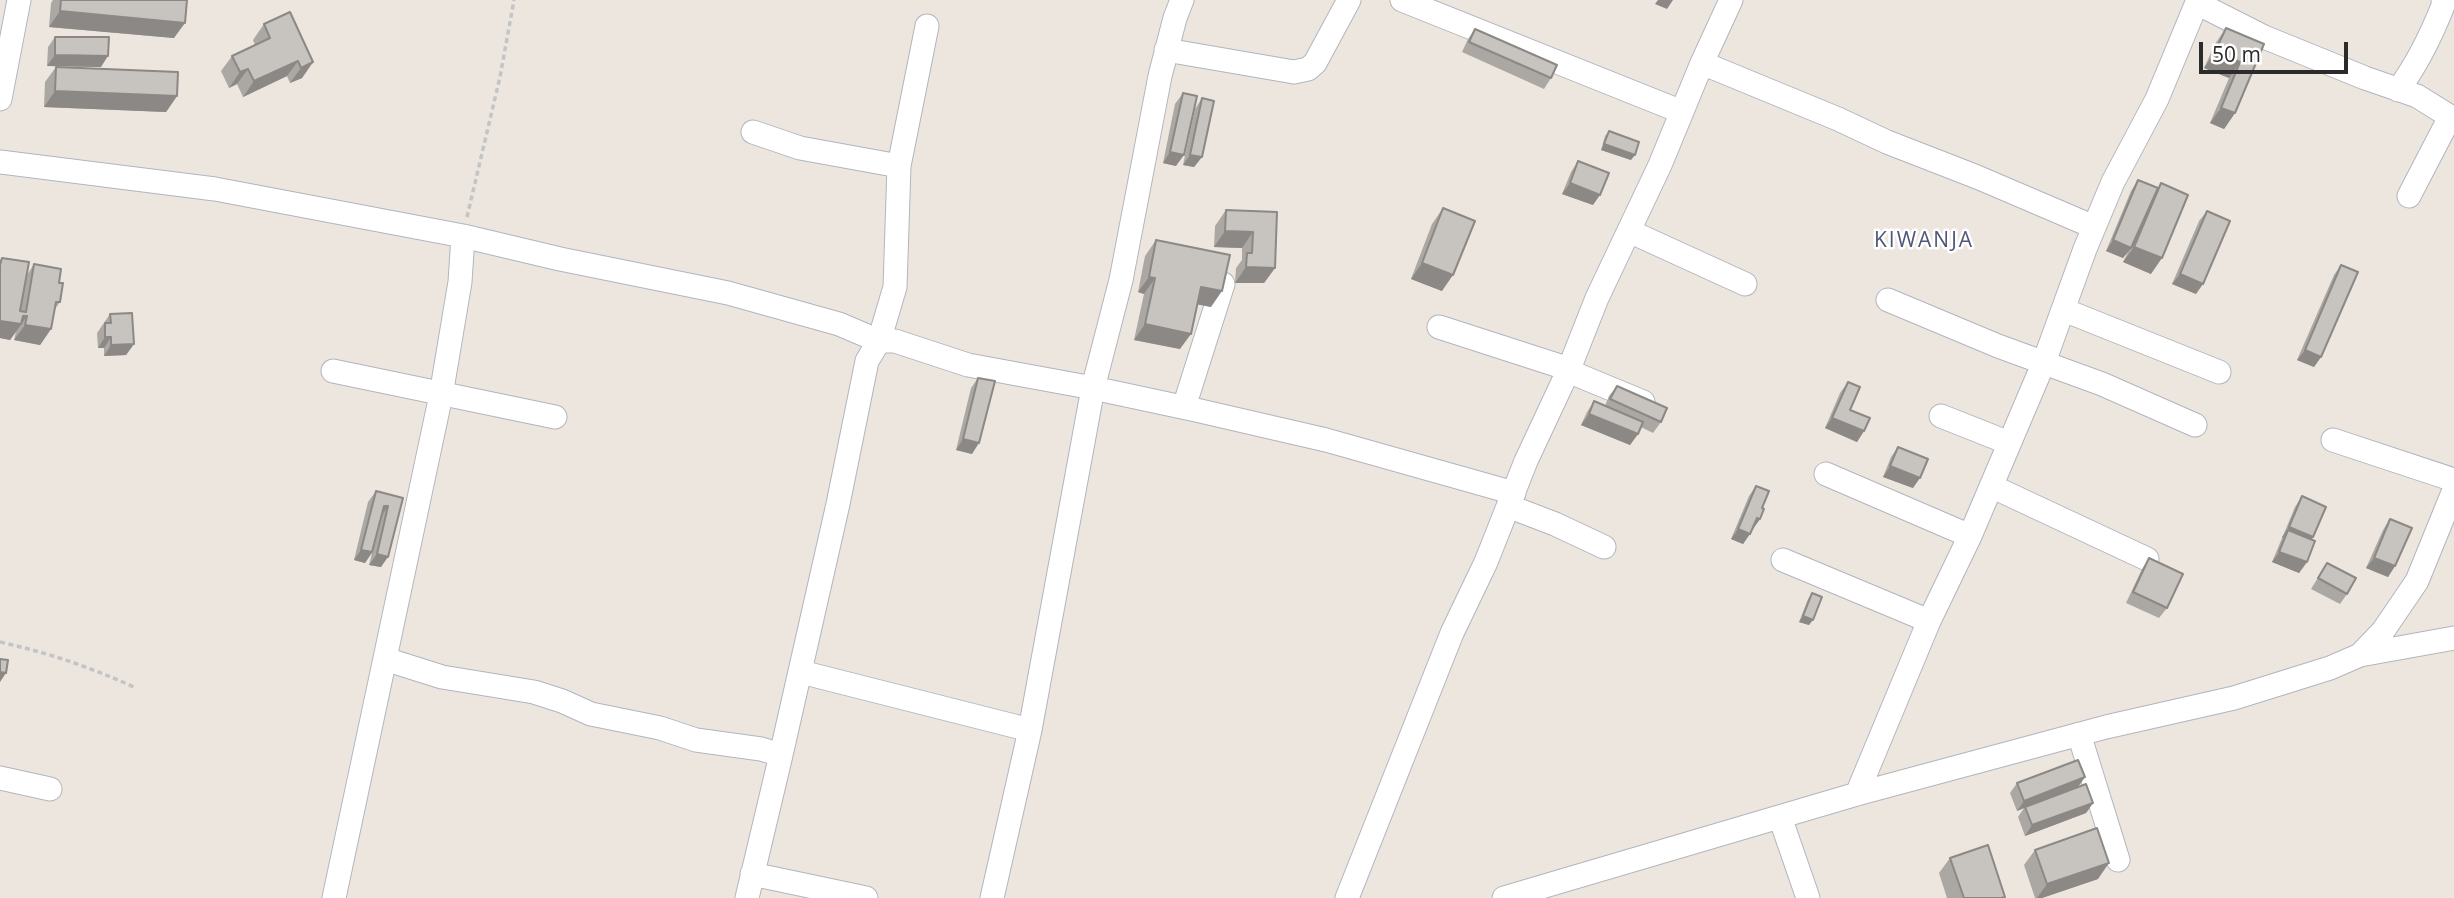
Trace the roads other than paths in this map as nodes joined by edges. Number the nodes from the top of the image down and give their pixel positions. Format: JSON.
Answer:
{"nodes":[{"id":1,"x":19,"y":0,"type":"edge"},
{"id":2,"x":1182,"y":0,"type":"edge"},
{"id":3,"x":1349,"y":0,"type":"edge"},
{"id":4,"x":1402,"y":0,"type":"edge"},
{"id":5,"x":1731,"y":0,"type":"edge"},
{"id":6,"x":2443,"y":0,"type":"edge"},
{"id":7,"x":2197,"y":1,"type":"edge"},
{"id":8,"x":927,"y":26,"type":"dead end"},
{"id":9,"x":1167,"y":50,"type":"junction"},
{"id":10,"x":1702,"y":63,"type":"junction"},
{"id":11,"x":2398,"y":90,"type":"junction"},
{"id":12,"x":0,"y":99,"type":"edge"},
{"id":13,"x":1682,"y":112,"type":"junction"},
{"id":14,"x":2452,"y":118,"type":"edge"},
{"id":15,"x":753,"y":132,"type":"dead end"},
{"id":16,"x":0,"y":162,"type":"edge"},
{"id":17,"x":899,"y":166,"type":"junction"},
{"id":18,"x":2409,"y":196,"type":"dead end"},
{"id":19,"x":2094,"y":227,"type":"junction"},
{"id":20,"x":1629,"y":231,"type":"junction"},
{"id":21,"x":463,"y":236,"type":"junction"},
{"id":22,"x":1223,"y":284,"type":"edge"},
{"id":23,"x":1745,"y":284,"type":"dead end"},
{"id":24,"x":1888,"y":300,"type":"dead end"},
{"id":25,"x":2064,"y":310,"type":"junction"},
{"id":26,"x":1439,"y":327,"type":"dead end"},
{"id":27,"x":879,"y":341,"type":"junction"},
{"id":28,"x":2044,"y":362,"type":"junction"},
{"id":29,"x":1568,"y":370,"type":"junction"},
{"id":30,"x":332,"y":371,"type":"dead end"},
{"id":31,"x":2219,"y":372,"type":"dead end"},
{"id":32,"x":1093,"y":388,"type":"junction"},
{"id":33,"x":441,"y":395,"type":"junction"},
{"id":34,"x":1184,"y":407,"type":"junction"},
{"id":35,"x":1657,"y":407,"type":"edge"},
{"id":36,"x":1941,"y":416,"type":"dead end"},
{"id":37,"x":555,"y":417,"type":"dead end"},
{"id":38,"x":2195,"y":425,"type":"dead end"},
{"id":39,"x":2333,"y":440,"type":"dead end"},
{"id":40,"x":2009,"y":443,"type":"junction"},
{"id":41,"x":1826,"y":474,"type":"dead end"},
{"id":42,"x":2454,"y":480,"type":"edge"},
{"id":43,"x":1990,"y":486,"type":"junction"},
{"id":44,"x":2454,"y":490,"type":"edge"},
{"id":45,"x":1511,"y":499,"type":"junction"},
{"id":46,"x":1970,"y":536,"type":"junction"},
{"id":47,"x":1604,"y":547,"type":"dead end"},
{"id":48,"x":2147,"y":559,"type":"edge"},
{"id":49,"x":1783,"y":560,"type":"dead end"},
{"id":50,"x":1929,"y":621,"type":"junction"},
{"id":51,"x":2454,"y":638,"type":"edge"},
{"id":52,"x":2360,"y":655,"type":"junction"},
{"id":53,"x":385,"y":659,"type":"junction"},
{"id":54,"x":801,"y":672,"type":"junction"},
{"id":55,"x":1030,"y":730,"type":"junction"},
{"id":56,"x":2079,"y":734,"type":"junction"},
{"id":57,"x":781,"y":755,"type":"junction"},
{"id":58,"x":0,"y":778,"type":"edge"},
{"id":59,"x":50,"y":789,"type":"dead end"},
{"id":60,"x":1857,"y":794,"type":"junction"},
{"id":61,"x":1780,"y":817,"type":"junction"},
{"id":62,"x":2118,"y":860,"type":"dead end"},
{"id":63,"x":752,"y":874,"type":"junction"},
{"id":64,"x":334,"y":898,"type":"edge"},
{"id":65,"x":747,"y":898,"type":"edge"},
{"id":66,"x":866,"y":898,"type":"edge"},
{"id":67,"x":992,"y":898,"type":"edge"},
{"id":68,"x":1347,"y":898,"type":"edge"},
{"id":69,"x":1504,"y":898,"type":"edge"},
{"id":70,"x":1808,"y":898,"type":"edge"}],
"edges":[{"from":1,"to":12,"type":"street"},
{"from":2,"to":9,"type":"street"},
{"from":3,"to":9,"type":"street"},
{"from":4,"to":13,"type":"street"},
{"from":5,"to":10,"type":"street"},
{"from":6,"to":11,"type":"street"},
{"from":7,"to":11,"type":"street"},
{"from":7,"to":19,"type":"street"},
{"from":8,"to":17,"type":"street"},
{"from":9,"to":32,"type":"street"},
{"from":10,"to":13,"type":"street"},
{"from":10,"to":19,"type":"street"},
{"from":11,"to":14,"type":"street"},
{"from":13,"to":20,"type":"street"},
{"from":14,"to":18,"type":"street"},
{"from":15,"to":17,"type":"street"},
{"from":16,"to":21,"type":"street"},
{"from":17,"to":27,"type":"street"},
{"from":19,"to":25,"type":"street"},
{"from":20,"to":23,"type":"street"},
{"from":20,"to":29,"type":"street"},
{"from":21,"to":27,"type":"street"},
{"from":21,"to":33,"type":"street"},
{"from":22,"to":34,"type":"street"},
{"from":24,"to":28,"type":"street"},
{"from":25,"to":28,"type":"street"},
{"from":25,"to":31,"type":"street"},
{"from":26,"to":29,"type":"street"},
{"from":27,"to":32,"type":"street"},
{"from":27,"to":54,"type":"street"},
{"from":28,"to":38,"type":"street"},
{"from":28,"to":40,"type":"street"},
{"from":29,"to":35,"type":"street"},
{"from":29,"to":45,"type":"street"},
{"from":30,"to":33,"type":"street"},
{"from":32,"to":34,"type":"street"},
{"from":32,"to":55,"type":"street"},
{"from":33,"to":37,"type":"street"},
{"from":33,"to":53,"type":"street"},
{"from":34,"to":45,"type":"street"},
{"from":36,"to":40,"type":"street"},
{"from":39,"to":42,"type":"street"},
{"from":40,"to":43,"type":"street"},
{"from":41,"to":46,"type":"street"},
{"from":43,"to":46,"type":"street"},
{"from":43,"to":48,"type":"street"},
{"from":44,"to":52,"type":"street"},
{"from":45,"to":47,"type":"street"},
{"from":45,"to":68,"type":"street"},
{"from":46,"to":50,"type":"street"},
{"from":49,"to":50,"type":"street"},
{"from":50,"to":60,"type":"street"},
{"from":51,"to":52,"type":"street"},
{"from":52,"to":56,"type":"street"},
{"from":53,"to":57,"type":"street"},
{"from":53,"to":64,"type":"street"},
{"from":54,"to":55,"type":"street"},
{"from":54,"to":57,"type":"street"},
{"from":55,"to":67,"type":"street"},
{"from":56,"to":60,"type":"street"},
{"from":56,"to":62,"type":"street"},
{"from":57,"to":63,"type":"street"},
{"from":58,"to":59,"type":"street"},
{"from":60,"to":61,"type":"street"},
{"from":61,"to":69,"type":"street"},
{"from":61,"to":70,"type":"street"},
{"from":63,"to":65,"type":"street"},
{"from":63,"to":66,"type":"street"}]}
